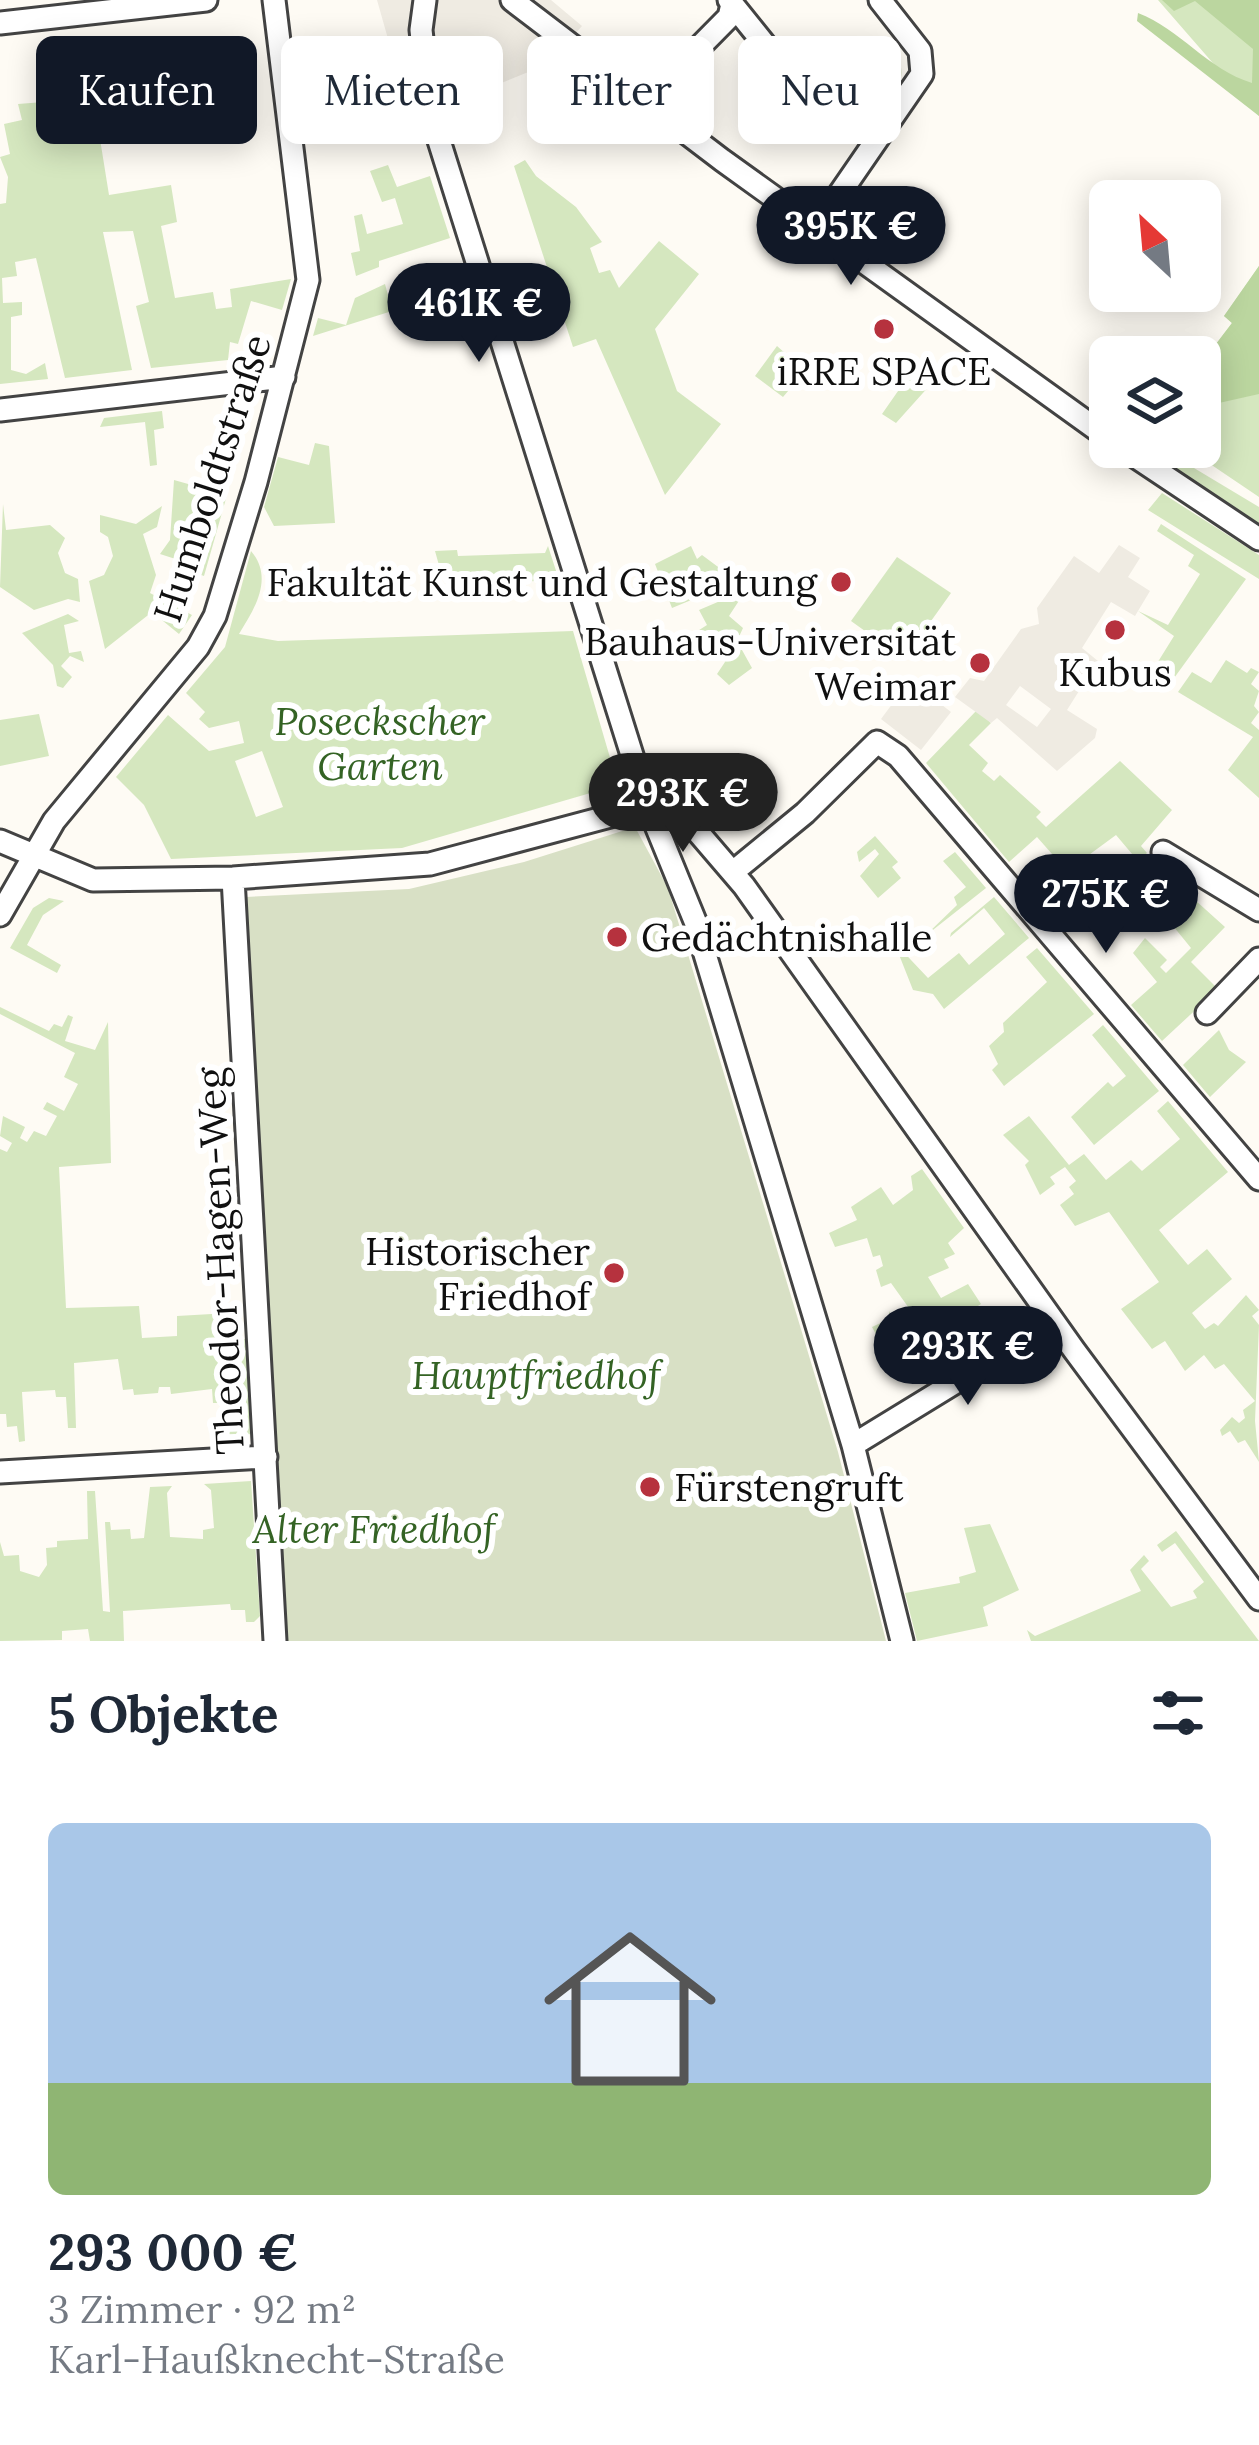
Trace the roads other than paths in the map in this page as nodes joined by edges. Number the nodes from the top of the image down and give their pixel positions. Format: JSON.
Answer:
{"nodes":[{"id":1,"x":206,"y":0,"type":"edge"},
{"id":2,"x":274,"y":0,"type":"edge"},
{"id":3,"x":424,"y":0,"type":"edge"},
{"id":4,"x":512,"y":0,"type":"edge"},
{"id":5,"x":880,"y":0,"type":"edge"},
{"id":6,"x":731,"y":2,"type":"edge"},
{"id":7,"x":107,"y":6,"type":"edge"},
{"id":8,"x":0,"y":23,"type":"edge"},
{"id":9,"x":559,"y":36,"type":"edge"},
{"id":10,"x":710,"y":36,"type":"edge"},
{"id":11,"x":758,"y":36,"type":"edge"},
{"id":12,"x":703,"y":144,"type":"edge"},
{"id":13,"x":816,"y":228,"type":"junction"},
{"id":14,"x":284,"y":377,"type":"junction"},
{"id":15,"x":0,"y":410,"type":"edge"},
{"id":16,"x":1089,"y":424,"type":"edge"},
{"id":17,"x":1150,"y":468,"type":"edge"},
{"id":18,"x":1259,"y":539,"type":"edge"},
{"id":19,"x":648,"y":806,"type":"junction"},
{"id":20,"x":0,"y":841,"type":"edge"},
{"id":21,"x":1163,"y":852,"type":"dead end"},
{"id":22,"x":32,"y":859,"type":"junction"},
{"id":23,"x":733,"y":872,"type":"junction"},
{"id":24,"x":233,"y":878,"type":"junction"},
{"id":25,"x":1259,"y":910,"type":"edge"},
{"id":26,"x":0,"y":915,"type":"edge"},
{"id":27,"x":1259,"y":959,"type":"edge"},
{"id":28,"x":1207,"y":1013,"type":"dead end"},
{"id":29,"x":1259,"y":1179,"type":"edge"},
{"id":30,"x":1054,"y":1322,"type":"junction"},
{"id":31,"x":853,"y":1445,"type":"junction"},
{"id":32,"x":266,"y":1457,"type":"junction"},
{"id":33,"x":0,"y":1472,"type":"edge"},
{"id":34,"x":1259,"y":1599,"type":"edge"},
{"id":35,"x":275,"y":1641,"type":"edge"},
{"id":36,"x":902,"y":1641,"type":"edge"}],
"edges":[{"from":1,"to":7,"type":"street"},
{"from":2,"to":14,"type":"street","name":"Humboldtstraße"},
{"from":3,"to":19,"type":"street"},
{"from":4,"to":9,"type":"street"},
{"from":5,"to":13,"type":"street"},
{"from":6,"to":10,"type":"street"},
{"from":6,"to":11,"type":"street"},
{"from":7,"to":8,"type":"street"},
{"from":12,"to":13,"type":"street"},
{"from":13,"to":16,"type":"street"},
{"from":14,"to":15,"type":"street"},
{"from":14,"to":22,"type":"street","name":"Humboldtstraße"},
{"from":17,"to":18,"type":"street"},
{"from":19,"to":23,"type":"street"},
{"from":19,"to":24,"type":"street"},
{"from":19,"to":31,"type":"street"},
{"from":20,"to":22,"type":"street"},
{"from":21,"to":25,"type":"street"},
{"from":22,"to":24,"type":"street"},
{"from":22,"to":26,"type":"street","name":"Humboldtstraße"},
{"from":23,"to":29,"type":"street"},
{"from":23,"to":30,"type":"street"},
{"from":24,"to":32,"type":"street","name":"Theodor-Hagen-Weg"},
{"from":27,"to":28,"type":"street"},
{"from":30,"to":31,"type":"street"},
{"from":30,"to":34,"type":"street"},
{"from":31,"to":36,"type":"street"},
{"from":32,"to":33,"type":"street"},
{"from":32,"to":35,"type":"street","name":"Theodor-Hagen-Weg"}]}
